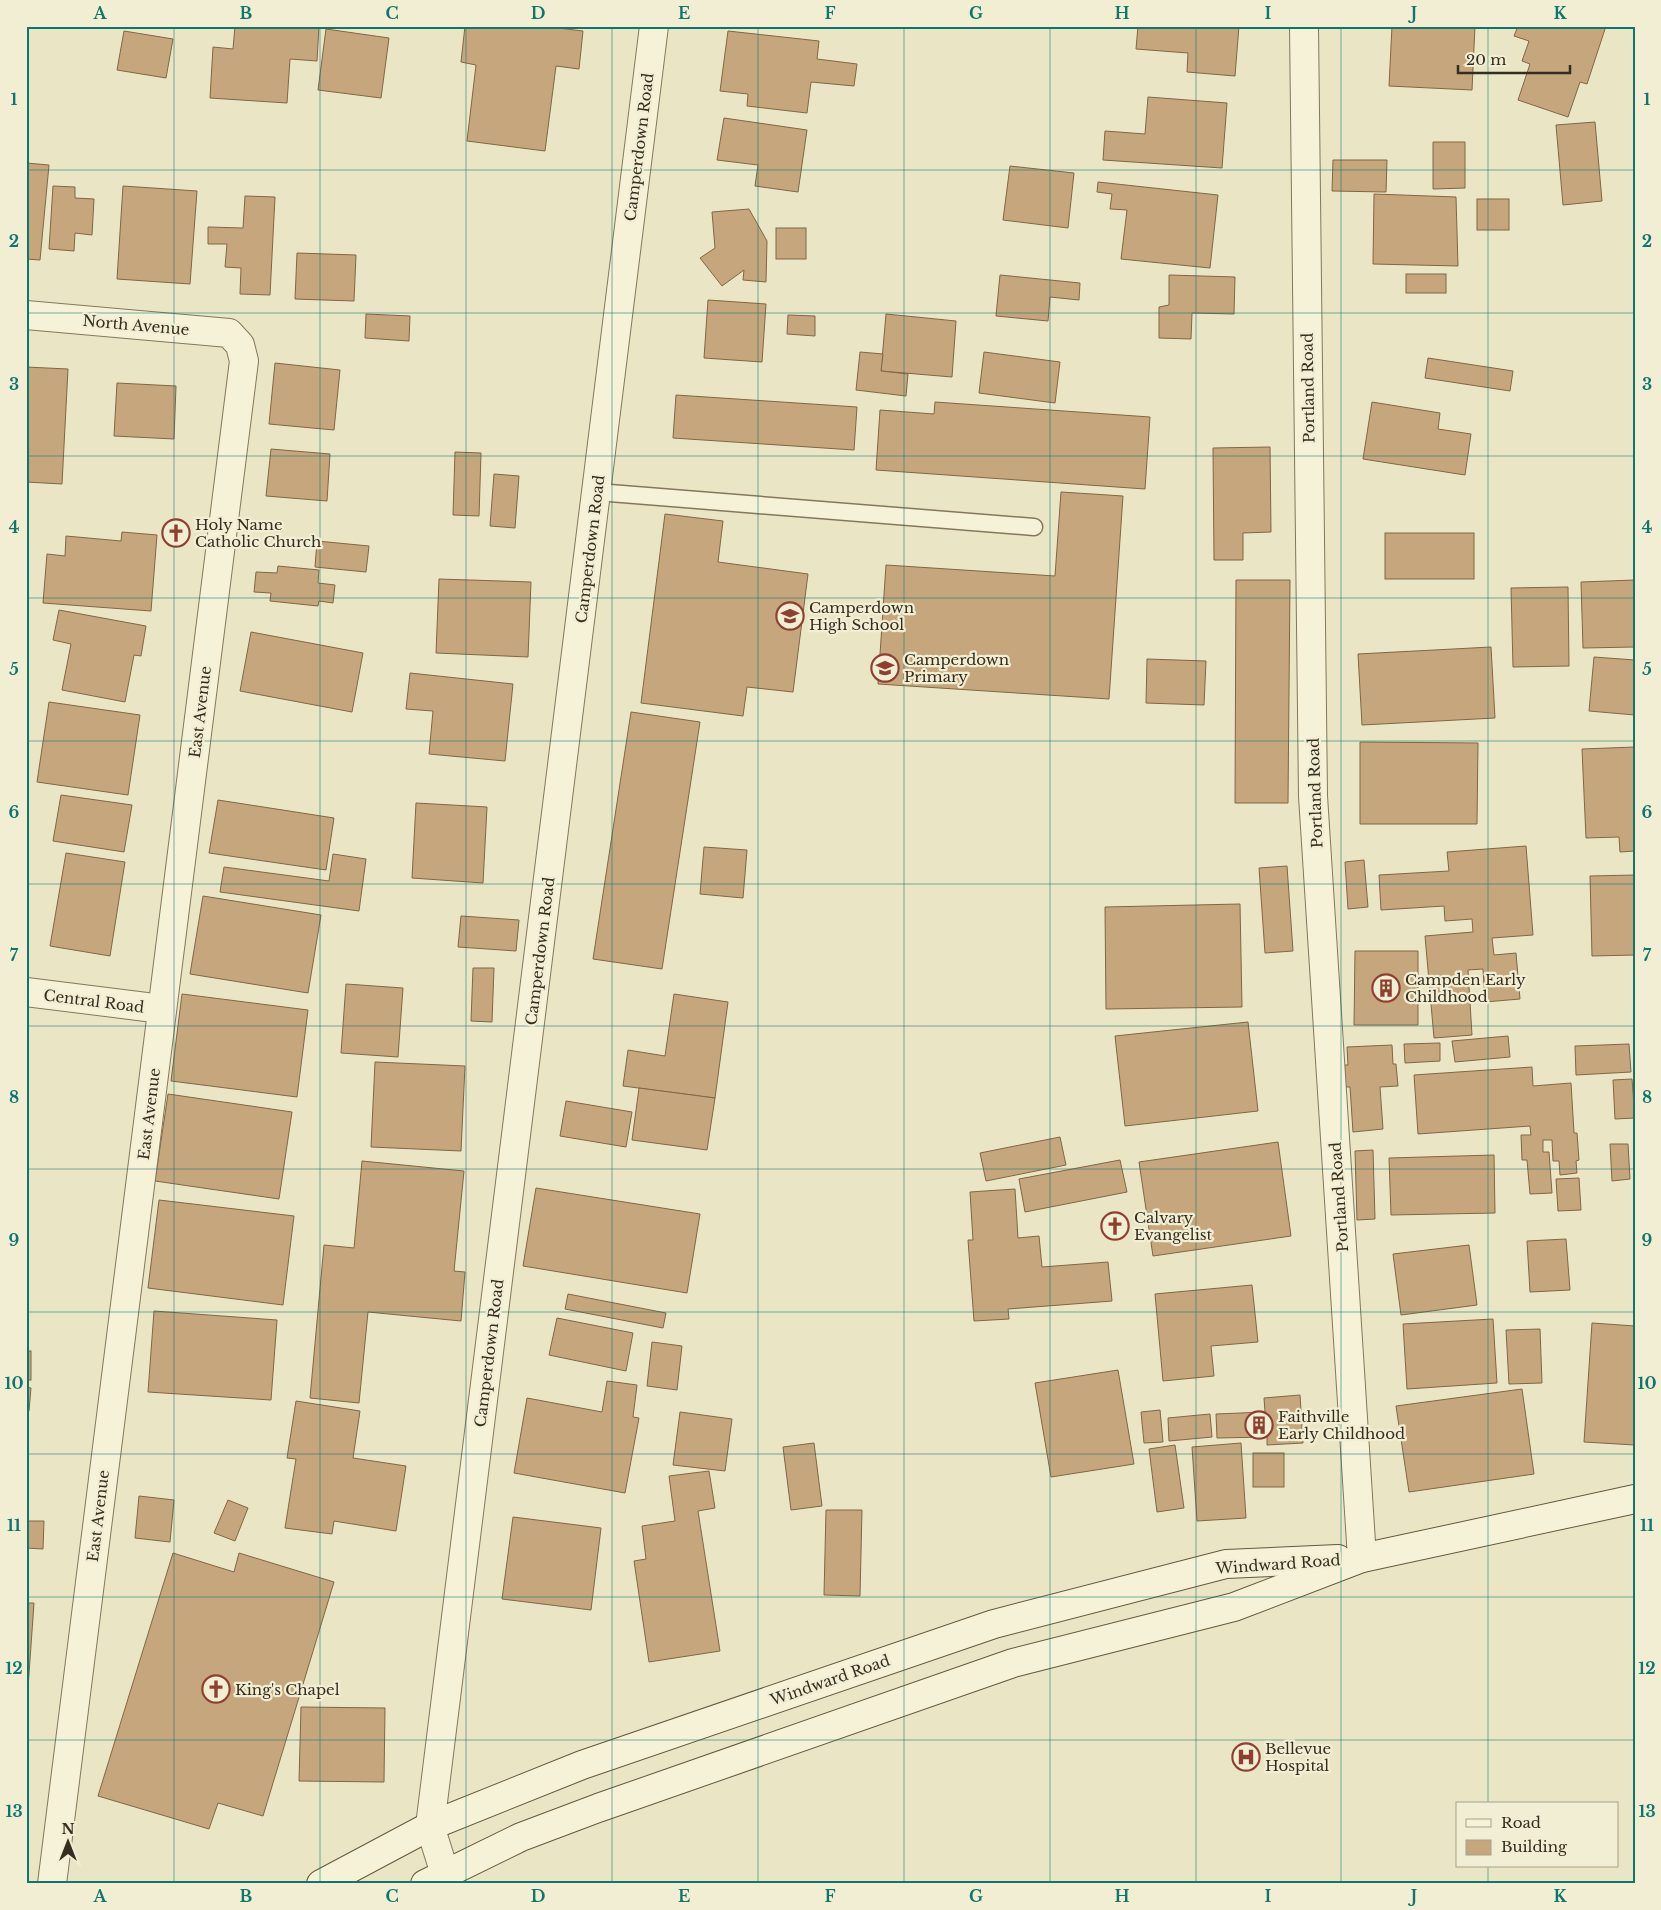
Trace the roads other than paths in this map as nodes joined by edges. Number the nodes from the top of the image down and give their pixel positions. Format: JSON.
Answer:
{"nodes":[{"id":1,"x":654,"y":26,"type":"edge"},
{"id":2,"x":1304,"y":26,"type":"edge"},
{"id":3,"x":26,"y":315,"type":"edge"},
{"id":4,"x":240,"y":345,"type":"joint"},
{"id":5,"x":597,"y":492,"type":"junction"},
{"id":6,"x":1034,"y":527,"type":"dead end"},
{"id":7,"x":26,"y":992,"type":"edge"},
{"id":8,"x":162,"y":1009,"type":"junction"},
{"id":9,"x":1635,"y":1499,"type":"edge"},
{"id":10,"x":1362,"y":1558,"type":"junction"},
{"id":11,"x":430,"y":1826,"type":"junction"},
{"id":12,"x":435,"y":1879,"type":"edge"},
{"id":13,"x":52,"y":1884,"type":"edge"},
{"id":14,"x":321,"y":1884,"type":"edge"}],
"edges":[{"from":1,"to":5,"type":"street","name":"Camperdown Road"},
{"from":2,"to":10,"type":"street","name":"Portland Road"},
{"from":3,"to":4,"type":"street","name":"North Avenue"},
{"from":4,"to":8,"type":"street","name":"East Avenue"},
{"from":5,"to":6,"type":"lane"},
{"from":5,"to":11,"type":"street","name":"Camperdown Road"},
{"from":7,"to":8,"type":"street","name":"Central Road"},
{"from":8,"to":13,"type":"street","name":"East Avenue"},
{"from":9,"to":10,"type":"street","name":"Windward Road"},
{"from":10,"to":11,"type":"street","name":"Windward Road"},
{"from":10,"to":12,"type":"street","name":"Windward Road"},
{"from":11,"to":12,"type":"street","name":"Camperdown Road"},
{"from":11,"to":14,"type":"street","name":"Windward Road"}]}
